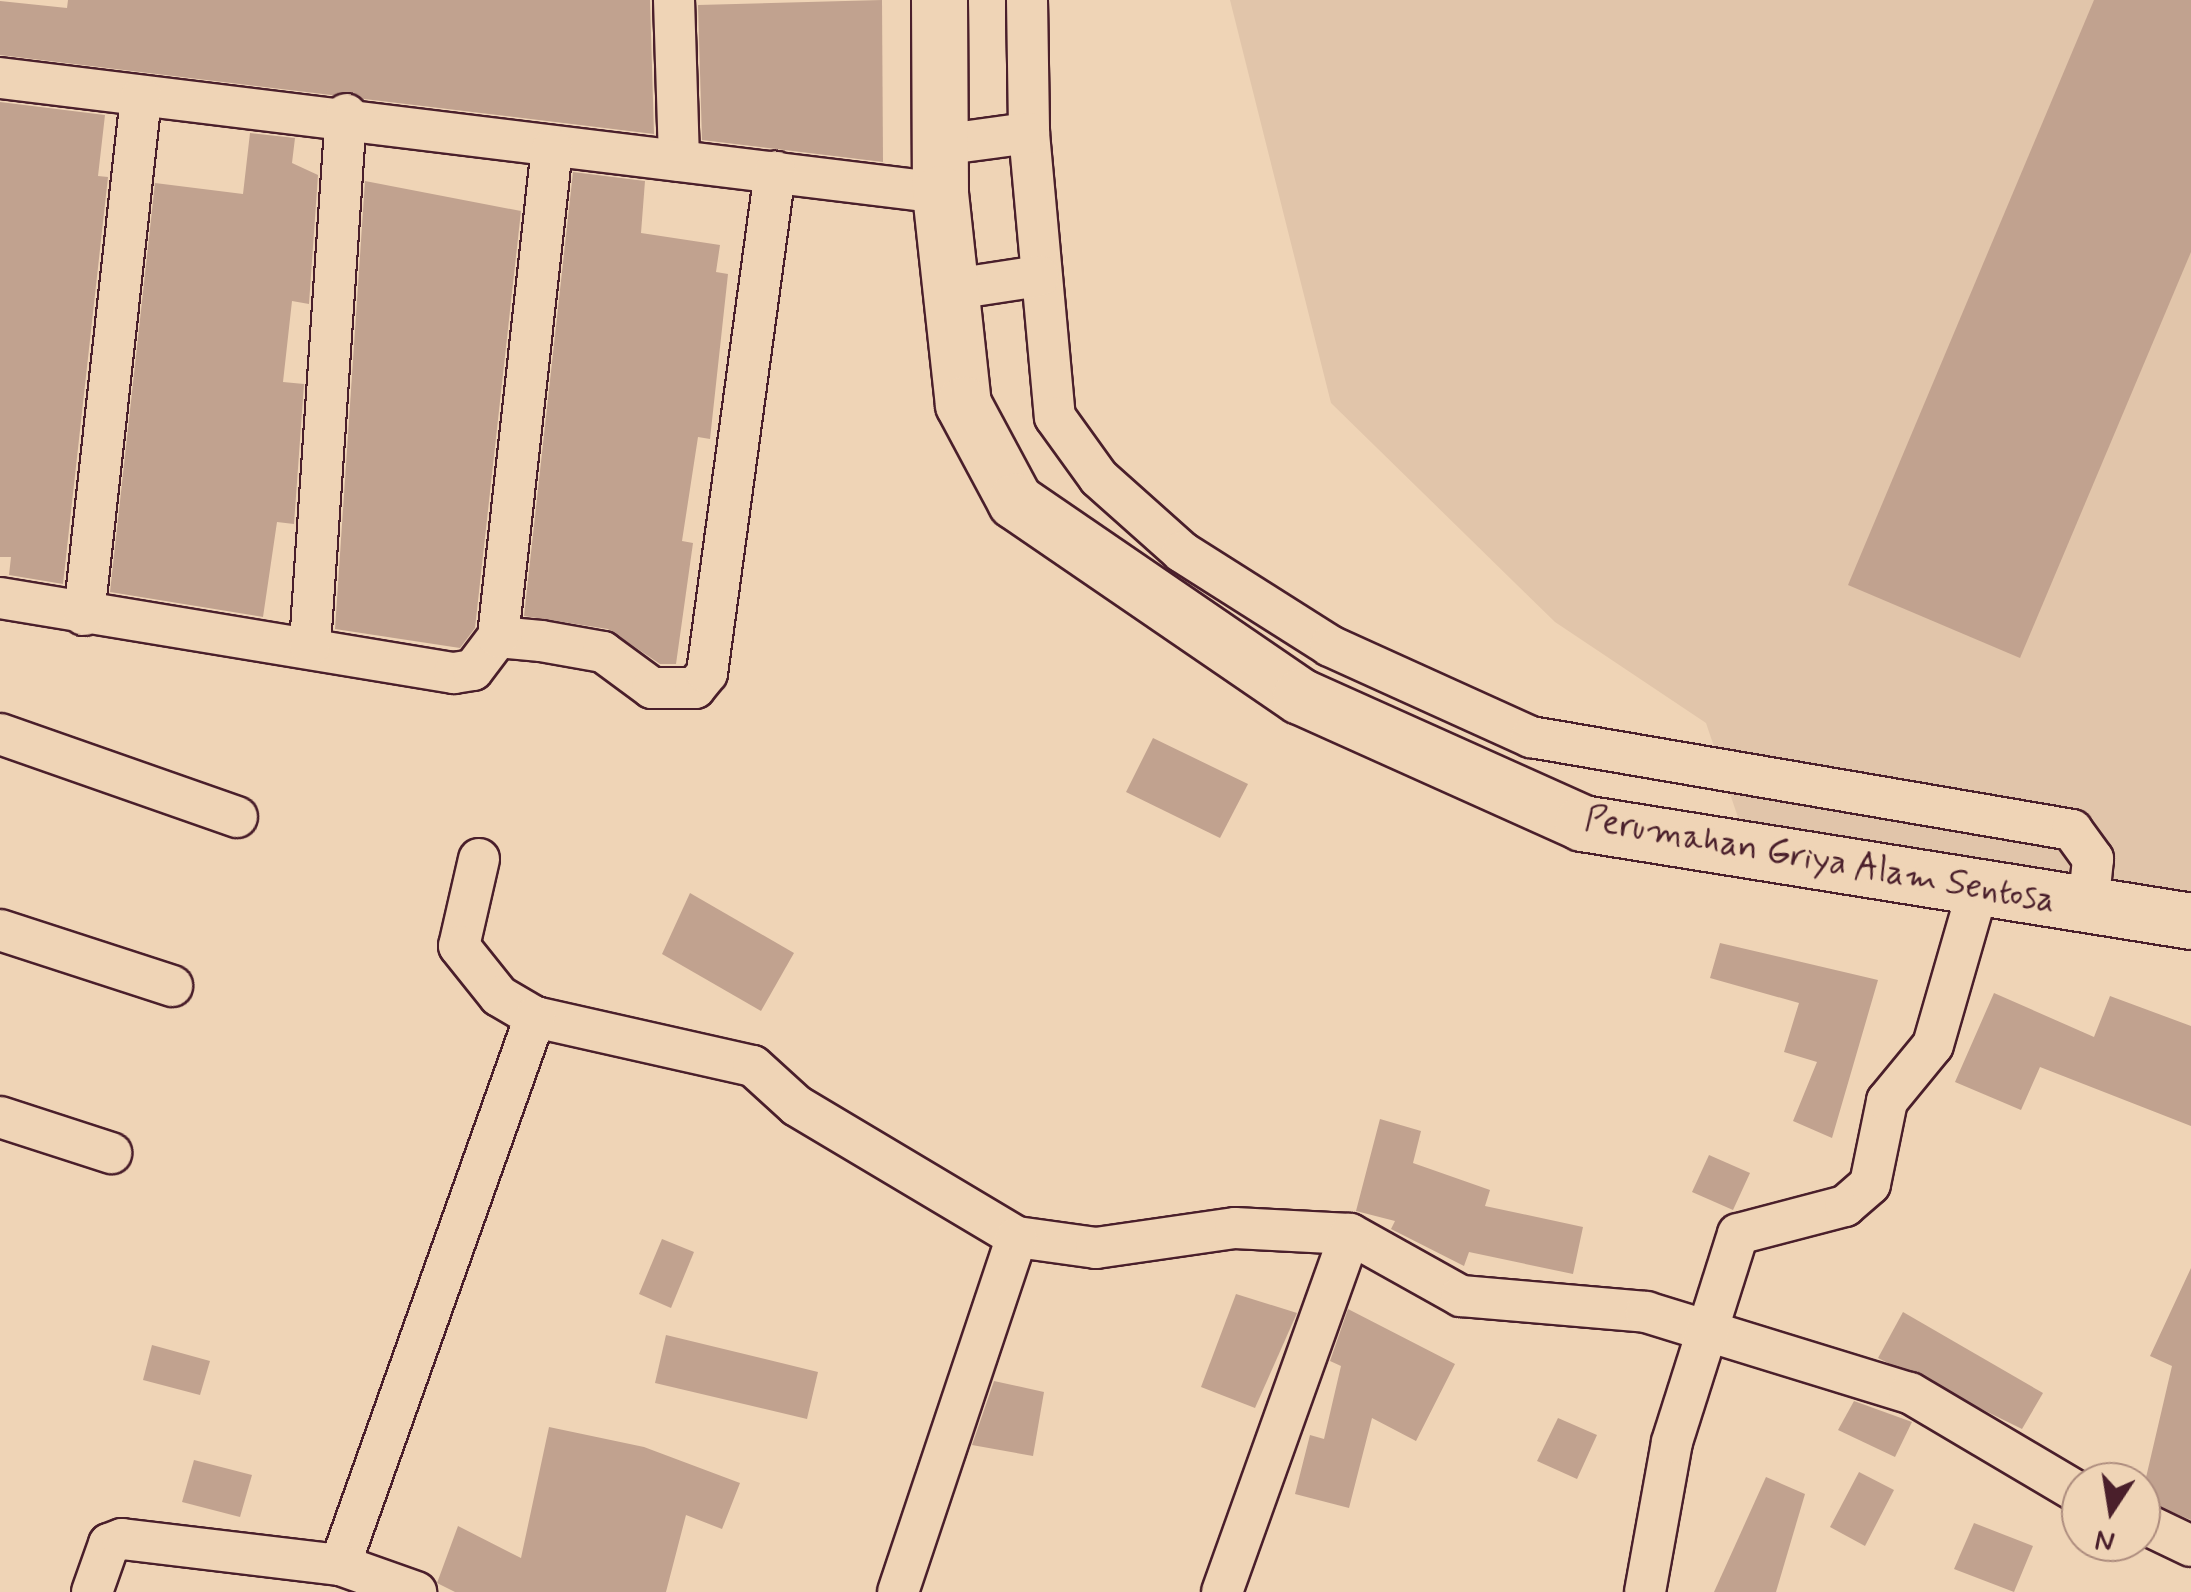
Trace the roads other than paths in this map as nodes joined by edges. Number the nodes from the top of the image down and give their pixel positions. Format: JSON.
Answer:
{"nodes":[{"id":1,"x":674,"y":0,"type":"edge"},
{"id":2,"x":940,"y":0,"type":"edge"},
{"id":3,"x":1027,"y":0,"type":"edge"},
{"id":4,"x":0,"y":78,"type":"edge"},
{"id":5,"x":141,"y":97,"type":"junction"},
{"id":6,"x":346,"y":114,"type":"junction"},
{"id":7,"x":1029,"y":134,"type":"junction"},
{"id":8,"x":552,"y":149,"type":"junction"},
{"id":9,"x":679,"y":161,"type":"junction"},
{"id":10,"x":940,"y":169,"type":"junction"},
{"id":11,"x":775,"y":172,"type":"junction"},
{"id":12,"x":1038,"y":276,"type":"junction"},
{"id":13,"x":948,"y":290,"type":"junction"},
{"id":14,"x":1182,"y":552,"type":"junction"},
{"id":15,"x":0,"y":598,"type":"edge"},
{"id":16,"x":1152,"y":598,"type":"junction"},
{"id":17,"x":84,"y":615,"type":"junction"},
{"id":18,"x":498,"y":637,"type":"junction"},
{"id":19,"x":310,"y":645,"type":"junction"},
{"id":20,"x":0,"y":734,"type":"edge"},
{"id":21,"x":237,"y":817,"type":"dead end"},
{"id":22,"x":480,"y":859,"type":"dead end"},
{"id":23,"x":1976,"y":894,"type":"junction"},
{"id":24,"x":2088,"y":908,"type":"junction"},
{"id":25,"x":2191,"y":922,"type":"edge"},
{"id":26,"x":0,"y":930,"type":"edge"},
{"id":27,"x":172,"y":986,"type":"dead end"},
{"id":28,"x":535,"y":1017,"type":"junction"},
{"id":29,"x":0,"y":1117,"type":"edge"},
{"id":30,"x":111,"y":1153,"type":"dead end"},
{"id":31,"x":1350,"y":1234,"type":"junction"},
{"id":32,"x":1017,"y":1237,"type":"junction"},
{"id":33,"x":1706,"y":1328,"type":"junction"},
{"id":34,"x":2061,"y":1482,"type":"edge"},
{"id":35,"x":2161,"y":1532,"type":"edge"},
{"id":36,"x":2191,"y":1546,"type":"edge"},
{"id":37,"x":340,"y":1565,"type":"junction"},
{"id":38,"x":92,"y":1592,"type":"edge"},
{"id":39,"x":416,"y":1592,"type":"edge"},
{"id":40,"x":898,"y":1592,"type":"edge"},
{"id":41,"x":1222,"y":1592,"type":"edge"},
{"id":42,"x":1644,"y":1592,"type":"edge"}],
"edges":[{"from":1,"to":9,"type":"street"},
{"from":2,"to":10,"type":"street","name":"Perumahan Griya Alam Sentosa"},
{"from":3,"to":7,"type":"street"},
{"from":4,"to":5,"type":"street"},
{"from":5,"to":6,"type":"street"},
{"from":5,"to":17,"type":"street"},
{"from":6,"to":8,"type":"street"},
{"from":6,"to":19,"type":"street"},
{"from":7,"to":10,"type":"street"},
{"from":7,"to":12,"type":"street"},
{"from":8,"to":9,"type":"street"},
{"from":8,"to":18,"type":"street"},
{"from":9,"to":11,"type":"street"},
{"from":10,"to":11,"type":"street"},
{"from":10,"to":13,"type":"street","name":"Perumahan Griya Alam Sentosa"},
{"from":11,"to":18,"type":"street"},
{"from":12,"to":13,"type":"street"},
{"from":12,"to":14,"type":"street"},
{"from":13,"to":16,"type":"street","name":"Perumahan Griya Alam Sentosa"},
{"from":14,"to":16,"type":"street"},
{"from":14,"to":24,"type":"street"},
{"from":15,"to":17,"type":"street"},
{"from":16,"to":23,"type":"street","name":"Perumahan Griya Alam Sentosa"},
{"from":17,"to":19,"type":"street"},
{"from":18,"to":19,"type":"street"},
{"from":20,"to":21,"type":"street"},
{"from":22,"to":28,"type":"street"},
{"from":23,"to":24,"type":"street","name":"Perumahan Griya Alam Sentosa"},
{"from":23,"to":33,"type":"street"},
{"from":24,"to":25,"type":"street","name":"Perumahan Griya Alam Sentosa"},
{"from":26,"to":27,"type":"street"},
{"from":28,"to":32,"type":"street"},
{"from":28,"to":37,"type":"street"},
{"from":29,"to":30,"type":"street"},
{"from":31,"to":32,"type":"street"},
{"from":31,"to":33,"type":"street"},
{"from":31,"to":41,"type":"street"},
{"from":32,"to":40,"type":"street"},
{"from":33,"to":34,"type":"street"},
{"from":33,"to":42,"type":"street"},
{"from":35,"to":36,"type":"street"},
{"from":37,"to":38,"type":"street"},
{"from":37,"to":39,"type":"street"}]}
